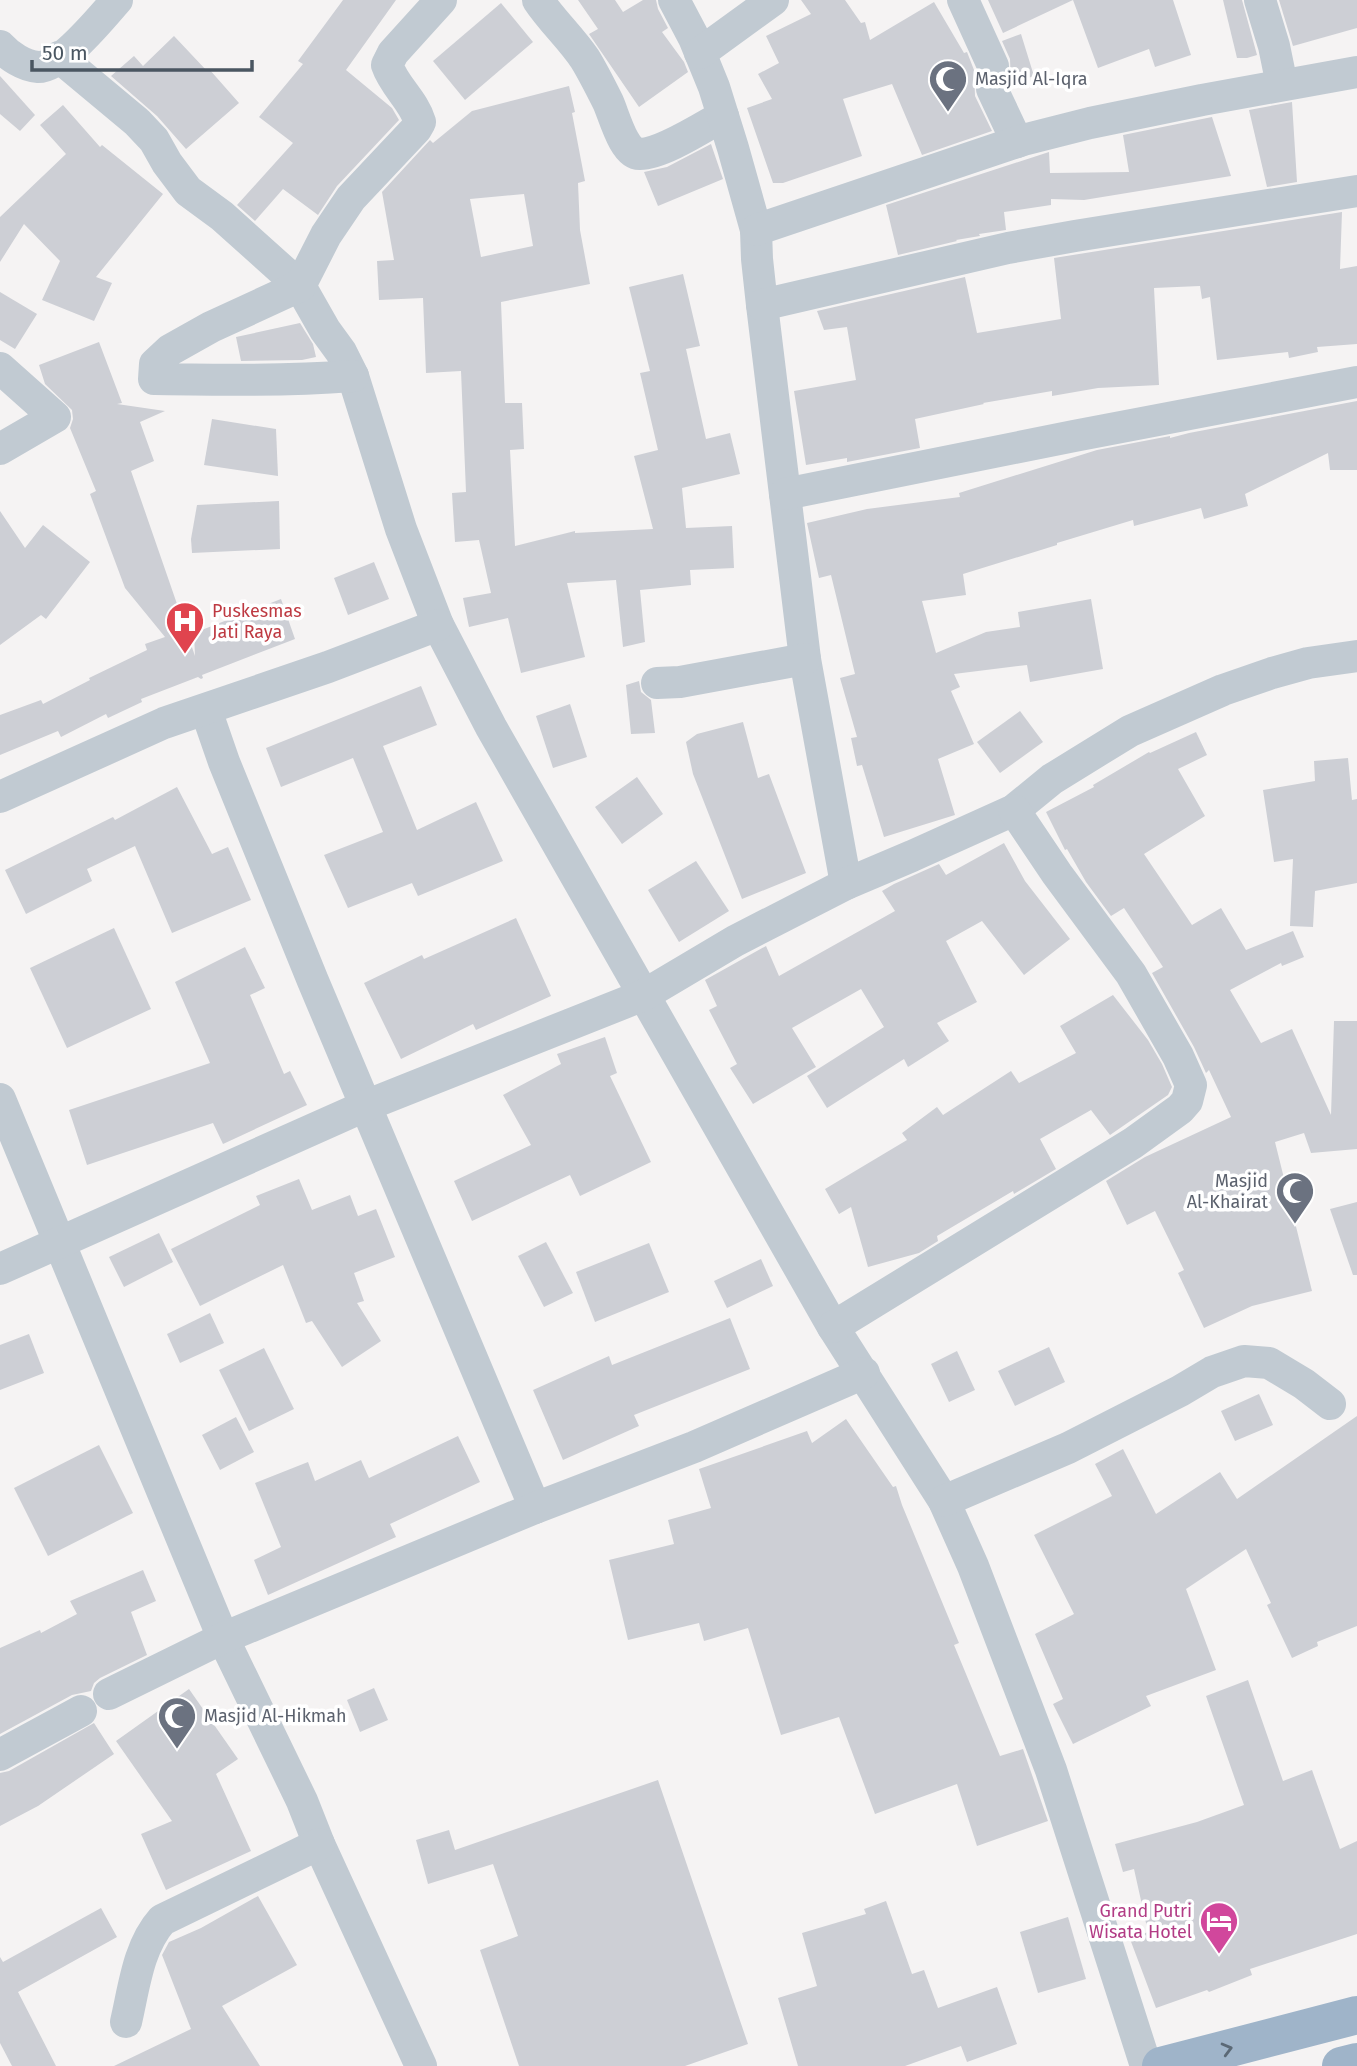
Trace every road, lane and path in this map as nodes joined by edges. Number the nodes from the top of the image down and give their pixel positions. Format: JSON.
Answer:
{"nodes":[{"id":1,"x":117,"y":0,"type":"edge"},
{"id":2,"x":441,"y":0,"type":"edge"},
{"id":3,"x":538,"y":0,"type":"edge"},
{"id":4,"x":674,"y":0,"type":"edge"},
{"id":5,"x":773,"y":0,"type":"edge"},
{"id":6,"x":963,"y":0,"type":"edge"},
{"id":7,"x":1260,"y":0,"type":"edge"},
{"id":8,"x":0,"y":46,"type":"edge"},
{"id":9,"x":700,"y":53,"type":"junction"},
{"id":10,"x":59,"y":57,"type":"junction"},
{"id":11,"x":1357,"y":72,"type":"edge"},
{"id":12,"x":1282,"y":85,"type":"junction"},
{"id":13,"x":723,"y":116,"type":"junction"},
{"id":14,"x":1017,"y":142,"type":"junction"},
{"id":15,"x":1357,"y":191,"type":"edge"},
{"id":16,"x":756,"y":230,"type":"junction"},
{"id":17,"x":300,"y":286,"type":"junction"},
{"id":18,"x":762,"y":305,"type":"junction"},
{"id":19,"x":0,"y":368,"type":"edge"},
{"id":20,"x":353,"y":376,"type":"junction"},
{"id":21,"x":1357,"y":382,"type":"edge"},
{"id":22,"x":0,"y":449,"type":"edge"},
{"id":23,"x":785,"y":494,"type":"junction"},
{"id":24,"x":438,"y":625,"type":"junction"},
{"id":25,"x":1357,"y":656,"type":"edge"},
{"id":26,"x":805,"y":659,"type":"junction"},
{"id":27,"x":657,"y":682,"type":"dead end"},
{"id":28,"x":206,"y":710,"type":"junction"},
{"id":29,"x":0,"y":797,"type":"edge"},
{"id":30,"x":1014,"y":810,"type":"junction"},
{"id":31,"x":846,"y":884,"type":"junction"},
{"id":32,"x":644,"y":995,"type":"junction"},
{"id":33,"x":0,"y":1099,"type":"edge"},
{"id":34,"x":365,"y":1106,"type":"junction"},
{"id":35,"x":59,"y":1244,"type":"junction"},
{"id":36,"x":0,"y":1269,"type":"edge"},
{"id":37,"x":833,"y":1327,"type":"junction"},
{"id":38,"x":864,"y":1373,"type":"junction"},
{"id":39,"x":1330,"y":1405,"type":"dead end"},
{"id":40,"x":944,"y":1501,"type":"junction"},
{"id":41,"x":535,"y":1508,"type":"junction"},
{"id":42,"x":223,"y":1638,"type":"junction"},
{"id":43,"x":109,"y":1694,"type":"dead end"},
{"id":44,"x":82,"y":1711,"type":"dead end"},
{"id":45,"x":0,"y":1755,"type":"edge"},
{"id":46,"x":319,"y":1844,"type":"junction"},
{"id":47,"x":1357,"y":2015,"type":"edge"},
{"id":48,"x":126,"y":2022,"type":"dead end"},
{"id":49,"x":1357,"y":2062,"type":"edge"},
{"id":50,"x":421,"y":2066,"type":"edge"},
{"id":51,"x":1146,"y":2066,"type":"edge"},
{"id":52,"x":1161,"y":2066,"type":"edge"},
{"id":53,"x":1341,"y":2066,"type":"edge"}],
"edges":[{"from":1,"to":10,"type":"street"},
{"from":2,"to":17,"type":"street"},
{"from":3,"to":13,"type":"street"},
{"from":4,"to":9,"type":"street"},
{"from":5,"to":9,"type":"street"},
{"from":6,"to":14,"type":"street"},
{"from":7,"to":12,"type":"street"},
{"from":8,"to":10,"type":"street"},
{"from":9,"to":13,"type":"street"},
{"from":10,"to":17,"type":"street"},
{"from":11,"to":12,"type":"street"},
{"from":12,"to":14,"type":"street"},
{"from":13,"to":16,"type":"street"},
{"from":14,"to":16,"type":"street"},
{"from":15,"to":18,"type":"street"},
{"from":16,"to":18,"type":"street"},
{"from":17,"to":20,"type":"street"},
{"from":17,"to":20,"type":"street"},
{"from":18,"to":23,"type":"street"},
{"from":19,"to":22,"type":"street"},
{"from":20,"to":24,"type":"street"},
{"from":21,"to":23,"type":"street"},
{"from":23,"to":26,"type":"street"},
{"from":24,"to":28,"type":"street"},
{"from":24,"to":32,"type":"street"},
{"from":25,"to":30,"type":"street"},
{"from":26,"to":27,"type":"street"},
{"from":26,"to":31,"type":"street"},
{"from":28,"to":29,"type":"street"},
{"from":28,"to":34,"type":"street"},
{"from":30,"to":31,"type":"street"},
{"from":30,"to":37,"type":"street"},
{"from":31,"to":32,"type":"street"},
{"from":32,"to":34,"type":"street"},
{"from":32,"to":37,"type":"street"},
{"from":33,"to":35,"type":"street"},
{"from":34,"to":35,"type":"street"},
{"from":34,"to":41,"type":"street"},
{"from":35,"to":36,"type":"street"},
{"from":35,"to":42,"type":"street"},
{"from":37,"to":38,"type":"street"},
{"from":38,"to":40,"type":"street"},
{"from":38,"to":41,"type":"street"},
{"from":39,"to":40,"type":"street"},
{"from":40,"to":51,"type":"street"},
{"from":41,"to":42,"type":"street"},
{"from":42,"to":43,"type":"street"},
{"from":42,"to":46,"type":"street"},
{"from":44,"to":45,"type":"street"},
{"from":46,"to":48,"type":"street"},
{"from":46,"to":50,"type":"street"},
{"from":52,"to":47,"type":"highway","one_way":true},
{"from":49,"to":53,"type":"highway"}]}
